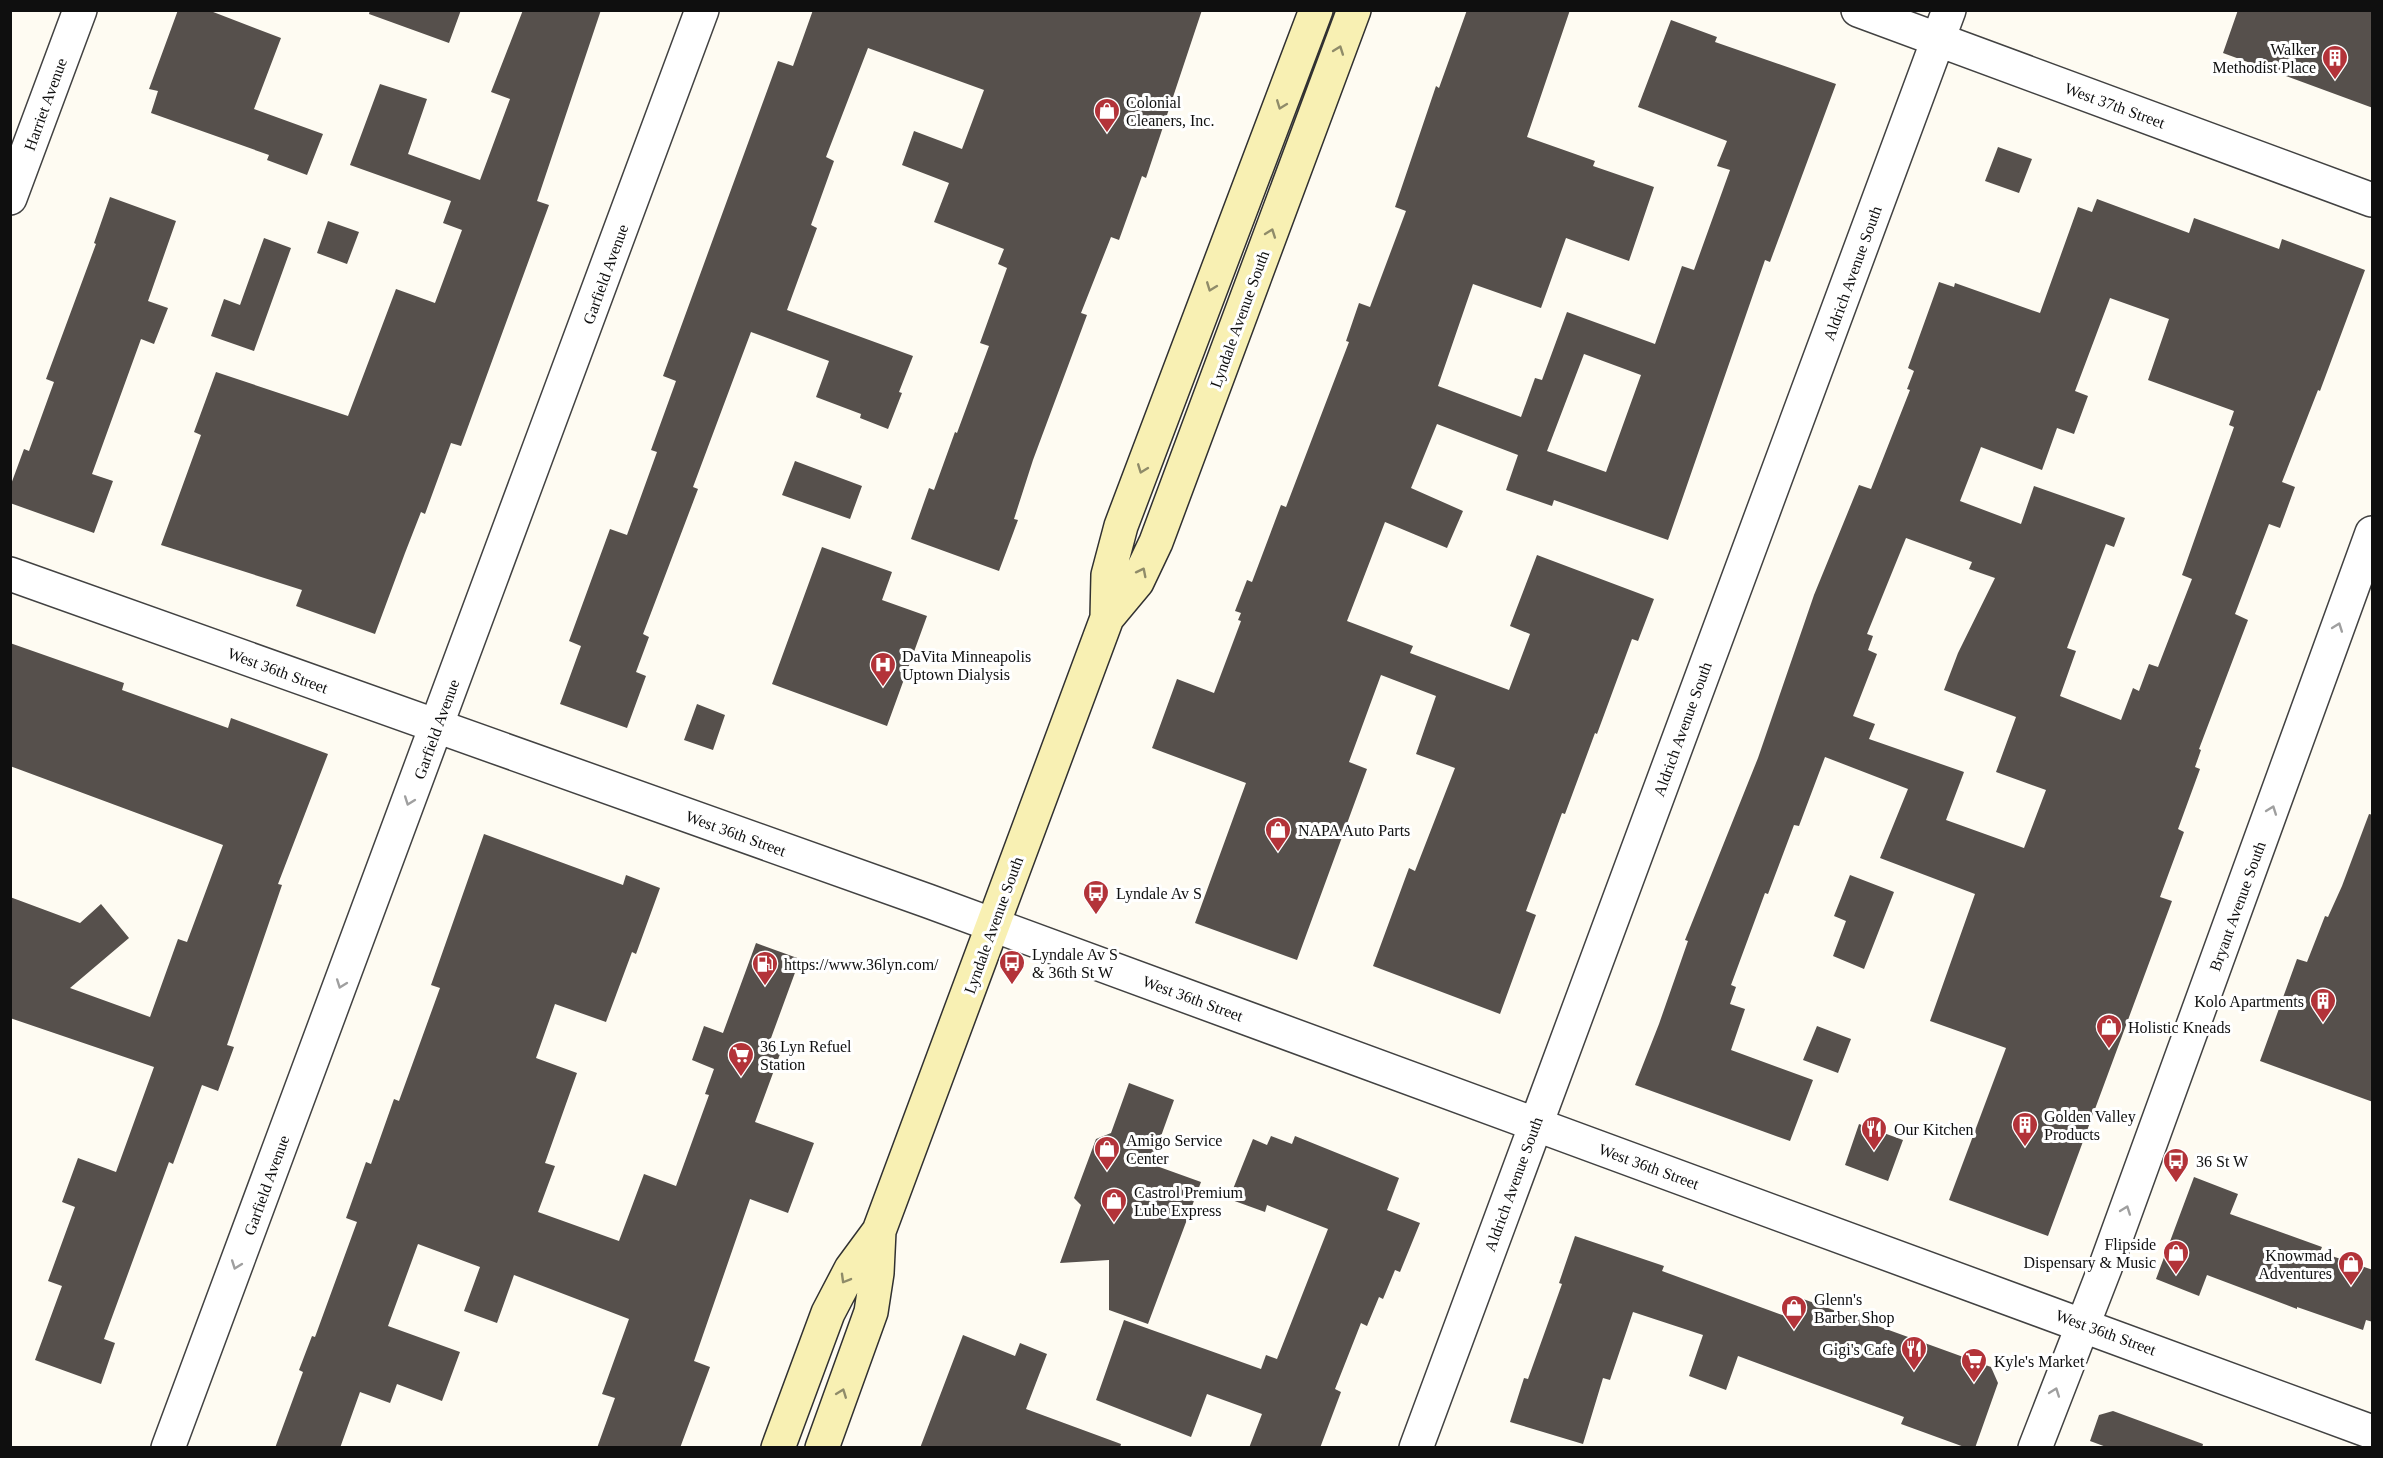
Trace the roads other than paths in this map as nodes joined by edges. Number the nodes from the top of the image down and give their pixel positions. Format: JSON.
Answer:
{"nodes":[{"id":1,"x":80,"y":10,"type":"edge"},
{"id":2,"x":702,"y":10,"type":"edge"},
{"id":3,"x":1316,"y":10,"type":"edge"},
{"id":4,"x":1354,"y":10,"type":"edge"},
{"id":5,"x":1858,"y":10,"type":"edge"},
{"id":6,"x":1949,"y":10,"type":"edge"},
{"id":7,"x":1938,"y":40,"type":"junction"},
{"id":8,"x":10,"y":198,"type":"edge"},
{"id":9,"x":2373,"y":200,"type":"edge"},
{"id":10,"x":2373,"y":532,"type":"edge"},
{"id":11,"x":10,"y":574,"type":"edge"},
{"id":12,"x":1107,"y":618,"type":"junction"},
{"id":13,"x":436,"y":727,"type":"junction"},
{"id":14,"x":993,"y":925,"type":"junction"},
{"id":15,"x":1535,"y":1124,"type":"junction"},
{"id":16,"x":879,"y":1231,"type":"junction"},
{"id":17,"x":2082,"y":1324,"type":"junction"},
{"id":18,"x":2373,"y":1432,"type":"edge"},
{"id":19,"x":168,"y":1448,"type":"edge"},
{"id":20,"x":778,"y":1448,"type":"edge"},
{"id":21,"x":822,"y":1448,"type":"edge"},
{"id":22,"x":1416,"y":1448,"type":"edge"},
{"id":23,"x":2035,"y":1448,"type":"edge"}],
"edges":[{"from":1,"to":8,"type":"street","name":"Harriet Avenue"},
{"from":2,"to":13,"type":"street","name":"Garfield Avenue"},
{"from":3,"to":12,"type":"main road","name":"Lyndale Avenue South","one_way":true},
{"from":12,"to":4,"type":"main road","name":"Lyndale Avenue South","one_way":true},
{"from":5,"to":7,"type":"street","name":"West 37th Street"},
{"from":6,"to":7,"type":"street","name":"Aldrich Avenue South"},
{"from":7,"to":9,"type":"street","name":"West 37th Street"},
{"from":7,"to":15,"type":"street","name":"Aldrich Avenue South"},
{"from":17,"to":10,"type":"street","name":"Bryant Avenue South","one_way":true},
{"from":11,"to":13,"type":"street","name":"West 36th Street"},
{"from":12,"to":14,"type":"main road","name":"Lyndale Avenue South"},
{"from":13,"to":14,"type":"street","name":"West 36th Street"},
{"from":13,"to":19,"type":"street","name":"Garfield Avenue","one_way":true},
{"from":14,"to":15,"type":"street","name":"West 36th Street"},
{"from":14,"to":16,"type":"main road","name":"Lyndale Avenue South"},
{"from":15,"to":17,"type":"street","name":"West 36th Street"},
{"from":15,"to":22,"type":"street","name":"Aldrich Avenue South"},
{"from":16,"to":20,"type":"main road","name":"Lyndale Avenue South","one_way":true},
{"from":21,"to":16,"type":"main road","name":"Lyndale Avenue South","one_way":true},
{"from":17,"to":18,"type":"street","name":"West 36th Street"},
{"from":23,"to":17,"type":"street","name":"Bryant Avenue South","one_way":true}]}
